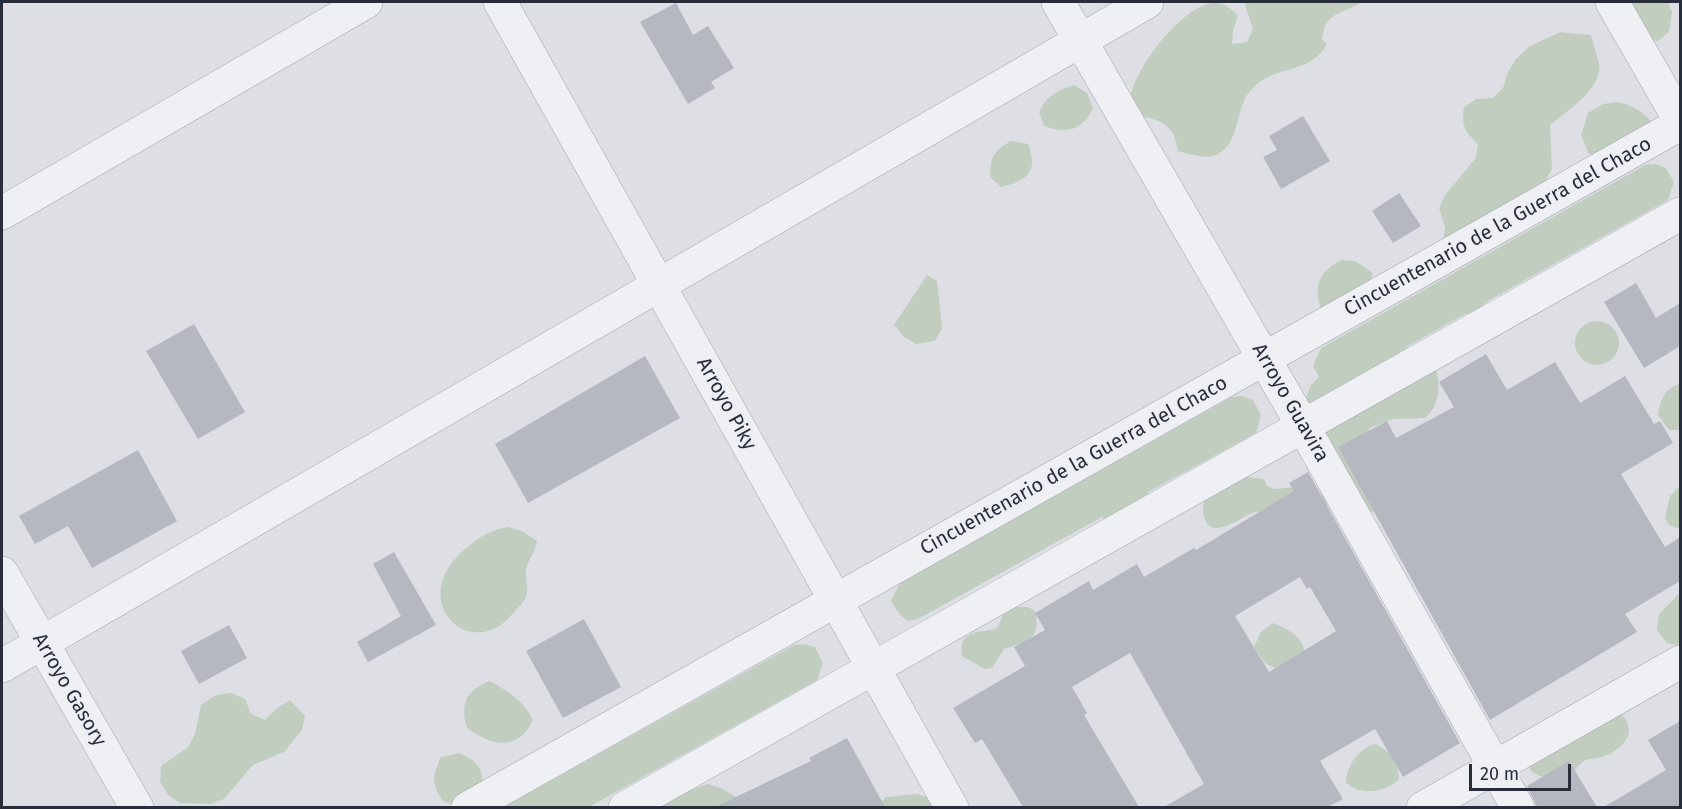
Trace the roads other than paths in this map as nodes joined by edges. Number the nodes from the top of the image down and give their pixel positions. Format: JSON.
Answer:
{"nodes":[{"id":1,"x":366,"y":2,"type":"edge"},
{"id":2,"x":500,"y":2,"type":"edge"},
{"id":3,"x":1058,"y":2,"type":"edge"},
{"id":4,"x":1147,"y":2,"type":"edge"},
{"id":5,"x":1612,"y":2,"type":"edge"},
{"id":6,"x":1080,"y":40,"type":"junction"},
{"id":7,"x":1680,"y":120,"type":"edge"},
{"id":8,"x":1680,"y":124,"type":"edge"},
{"id":9,"x":2,"y":213,"type":"edge"},
{"id":10,"x":1680,"y":214,"type":"edge"},
{"id":11,"x":659,"y":284,"type":"junction"},
{"id":12,"x":1264,"y":359,"type":"junction"},
{"id":13,"x":1303,"y":426,"type":"junction"},
{"id":14,"x":2,"y":573,"type":"edge"},
{"id":15,"x":836,"y":600,"type":"junction"},
{"id":16,"x":42,"y":642,"type":"junction"},
{"id":17,"x":1680,"y":662,"type":"edge"},
{"id":18,"x":2,"y":666,"type":"edge"},
{"id":19,"x":874,"y":668,"type":"junction"},
{"id":20,"x":1495,"y":767,"type":"junction"},
{"id":21,"x":137,"y":807,"type":"edge"},
{"id":22,"x":468,"y":807,"type":"edge"},
{"id":23,"x":625,"y":807,"type":"edge"},
{"id":24,"x":952,"y":807,"type":"edge"},
{"id":25,"x":1423,"y":807,"type":"edge"},
{"id":26,"x":1518,"y":807,"type":"edge"}],
"edges":[{"from":1,"to":9,"type":"street"},
{"from":2,"to":11,"type":"street","name":"Arroyo Piky"},
{"from":3,"to":6,"type":"street","name":"Arroyo Guavira"},
{"from":4,"to":6,"type":"street"},
{"from":5,"to":7,"type":"street"},
{"from":6,"to":11,"type":"street"},
{"from":6,"to":12,"type":"street","name":"Arroyo Guavira"},
{"from":8,"to":12,"type":"street","name":"Cincuentenario de la Guerra del Chaco"},
{"from":10,"to":13,"type":"street"},
{"from":11,"to":15,"type":"street","name":"Arroyo Piky"},
{"from":11,"to":16,"type":"street"},
{"from":12,"to":13,"type":"street","name":"Arroyo Guavira"},
{"from":12,"to":15,"type":"street","name":"Cincuentenario de la Guerra del Chaco"},
{"from":13,"to":19,"type":"street"},
{"from":13,"to":20,"type":"street","name":"Arroyo Guavira"},
{"from":14,"to":16,"type":"street","name":"Arroyo Gasory"},
{"from":15,"to":19,"type":"street","name":"Arroyo Piky"},
{"from":15,"to":22,"type":"street","name":"Cincuentenario de la Guerra del Chaco"},
{"from":16,"to":18,"type":"street"},
{"from":16,"to":21,"type":"street","name":"Arroyo Gasory"},
{"from":17,"to":20,"type":"street"},
{"from":19,"to":23,"type":"street"},
{"from":19,"to":24,"type":"street","name":"Arroyo Piky"},
{"from":20,"to":25,"type":"street"},
{"from":20,"to":26,"type":"street","name":"Arroyo Guavira"}]}
